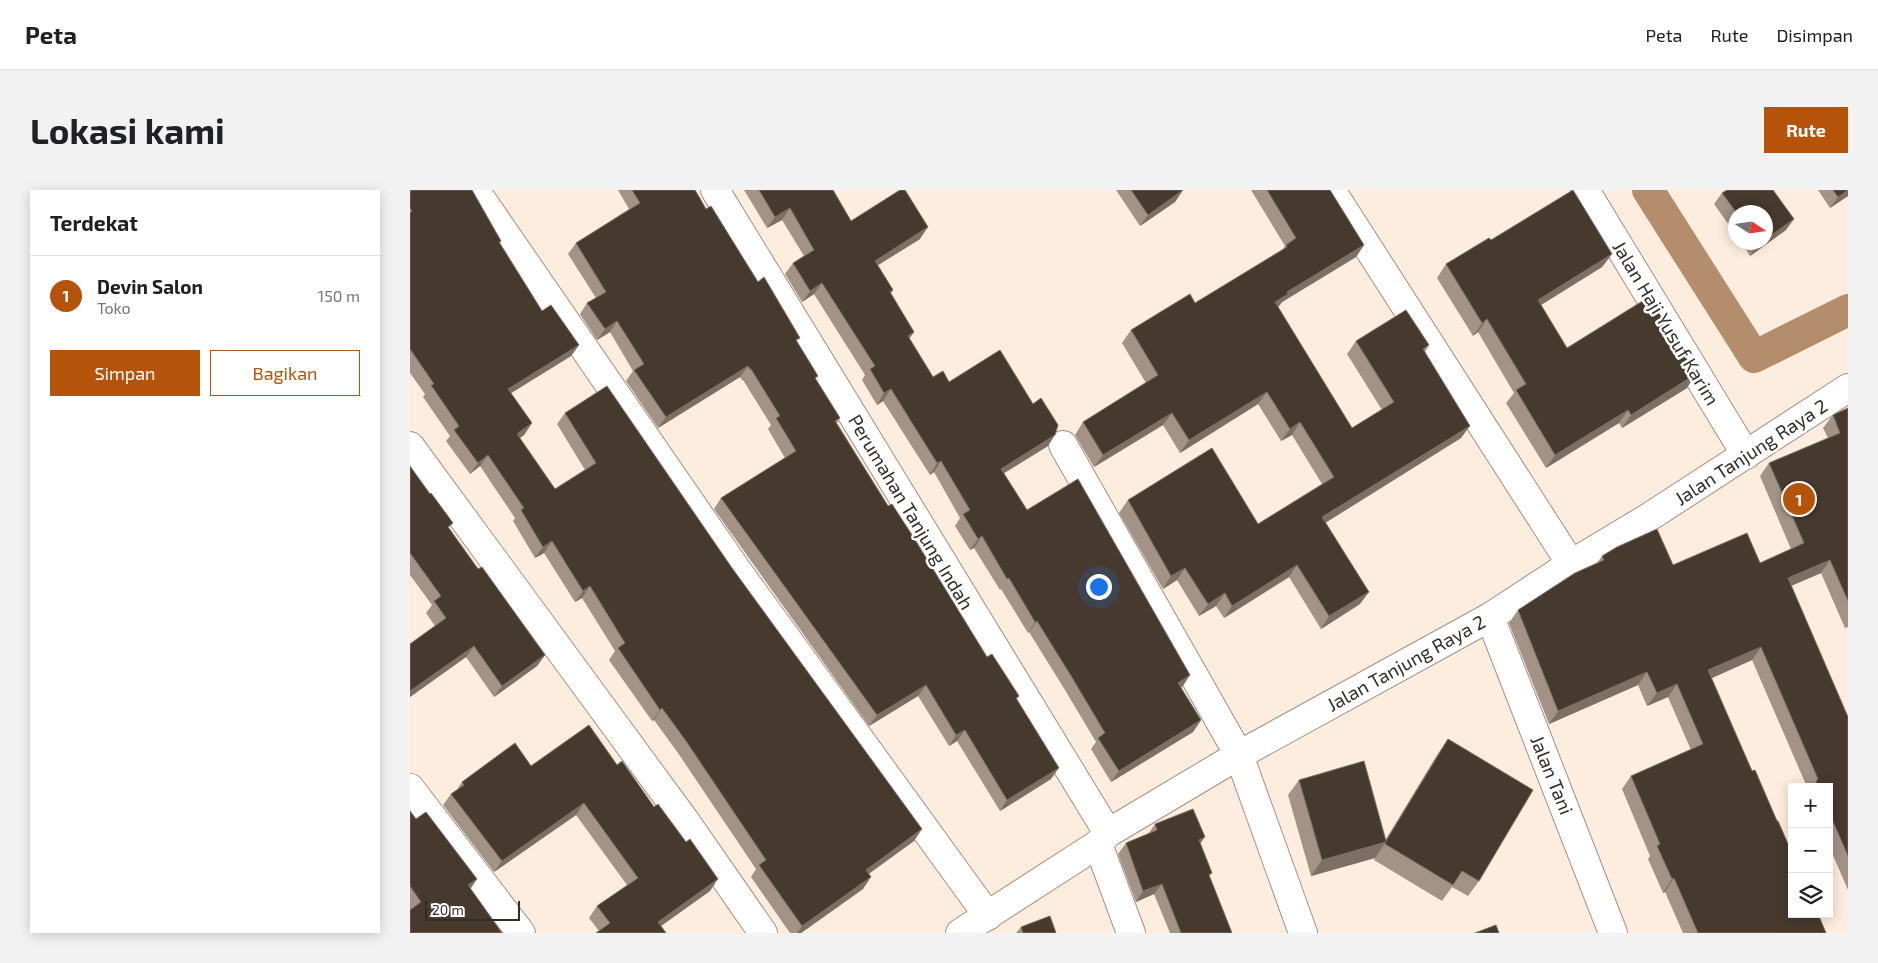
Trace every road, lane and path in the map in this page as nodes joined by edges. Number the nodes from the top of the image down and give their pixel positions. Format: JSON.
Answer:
{"nodes":[{"id":1,"x":475,"y":190,"type":"edge"},
{"id":2,"x":714,"y":190,"type":"edge"},
{"id":3,"x":1331,"y":190,"type":"edge"},
{"id":4,"x":1585,"y":190,"type":"edge"},
{"id":5,"x":1848,"y":388,"type":"edge"},
{"id":6,"x":1063,"y":445,"type":"dead end"},
{"id":7,"x":410,"y":446,"type":"edge"},
{"id":8,"x":1746,"y":455,"type":"junction"},
{"id":9,"x":1571,"y":564,"type":"junction"},
{"id":10,"x":1490,"y":617,"type":"junction"},
{"id":11,"x":1239,"y":755,"type":"junction"},
{"id":12,"x":410,"y":788,"type":"edge"},
{"id":13,"x":1103,"y":839,"type":"junction"},
{"id":14,"x":988,"y":916,"type":"junction"},
{"id":15,"x":962,"y":932,"type":"edge"},
{"id":16,"x":521,"y":933,"type":"edge"},
{"id":17,"x":763,"y":933,"type":"edge"},
{"id":18,"x":1131,"y":933,"type":"edge"},
{"id":19,"x":1303,"y":933,"type":"edge"},
{"id":20,"x":1613,"y":933,"type":"edge"}],
"edges":[{"from":1,"to":14,"type":"street"},
{"from":2,"to":13,"type":"street","name":"Perumahan Tanjung Indah"},
{"from":3,"to":9,"type":"street"},
{"from":4,"to":8,"type":"street","name":"Jalan Haji Yusuf Karim"},
{"from":5,"to":8,"type":"street","name":"Jalan Tanjung Raya 2"},
{"from":6,"to":11,"type":"street"},
{"from":7,"to":17,"type":"street"},
{"from":8,"to":9,"type":"street","name":"Jalan Tanjung Raya 2"},
{"from":9,"to":10,"type":"street","name":"Jalan Tanjung Raya 2"},
{"from":10,"to":11,"type":"street","name":"Jalan Tanjung Raya 2"},
{"from":10,"to":20,"type":"street","name":"Jalan Tani"},
{"from":11,"to":13,"type":"street","name":"Jalan Tanjung Raya 2"},
{"from":11,"to":19,"type":"street"},
{"from":12,"to":16,"type":"street"},
{"from":13,"to":14,"type":"street","name":"Jalan Tanjung Raya 2"},
{"from":13,"to":18,"type":"street","name":"Perumahan Tanjung Indah"},
{"from":14,"to":15,"type":"street","name":"Jalan Tanjung Raya 2"}]}
